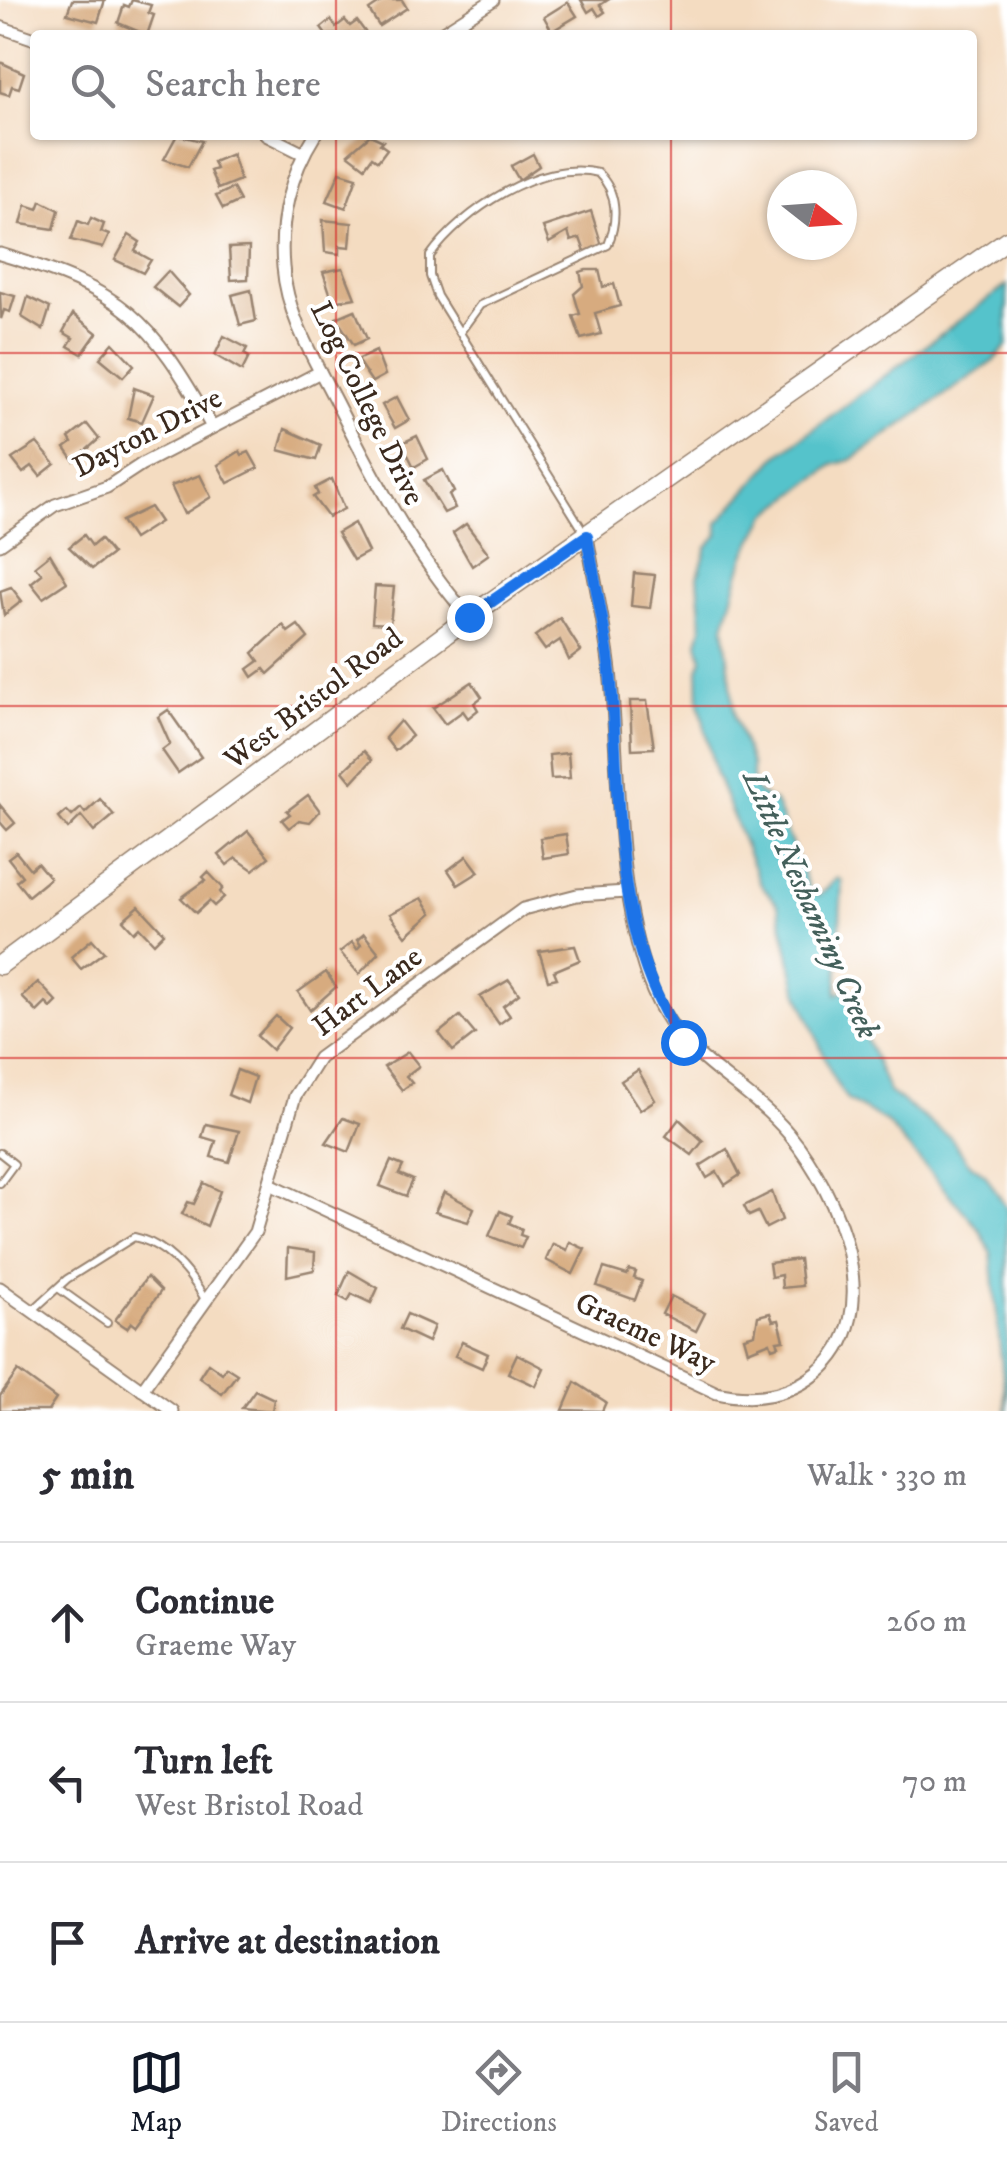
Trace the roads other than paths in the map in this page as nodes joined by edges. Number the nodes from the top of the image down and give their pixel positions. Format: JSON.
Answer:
{"nodes":[{"id":1,"x":493,"y":0,"type":"edge"},
{"id":2,"x":0,"y":27,"type":"edge"},
{"id":3,"x":446,"y":30,"type":"edge"},
{"id":4,"x":30,"y":37,"type":"edge"},
{"id":5,"x":276,"y":140,"type":"edge"},
{"id":6,"x":312,"y":140,"type":"edge"},
{"id":7,"x":304,"y":154,"type":"junction"},
{"id":8,"x":1007,"y":240,"type":"edge"},
{"id":9,"x":0,"y":254,"type":"edge"},
{"id":10,"x":461,"y":331,"type":"junction"},
{"id":11,"x":320,"y":372,"type":"junction"},
{"id":12,"x":212,"y":427,"type":"junction"},
{"id":13,"x":587,"y":536,"type":"junction"},
{"id":14,"x":0,"y":544,"type":"edge"},
{"id":15,"x":469,"y":617,"type":"junction"},
{"id":16,"x":627,"y":892,"type":"junction"},
{"id":17,"x":0,"y":965,"type":"edge"},
{"id":18,"x":0,"y":1153,"type":"edge"},
{"id":19,"x":0,"y":1183,"type":"edge"},
{"id":20,"x":270,"y":1184,"type":"junction"},
{"id":21,"x":0,"y":1288,"type":"edge"},
{"id":22,"x":58,"y":1288,"type":"junction"},
{"id":23,"x":207,"y":1302,"type":"junction"},
{"id":24,"x":32,"y":1311,"type":"junction"},
{"id":25,"x":108,"y":1323,"type":"dead end"},
{"id":26,"x":142,"y":1390,"type":"junction"},
{"id":27,"x":172,"y":1411,"type":"edge"}],
"edges":[{"from":1,"to":3,"type":"street"},
{"from":2,"to":4,"type":"street"},
{"from":5,"to":7,"type":"street"},
{"from":6,"to":7,"type":"street","name":"Log College Drive"},
{"from":7,"to":11,"type":"street","name":"Log College Drive"},
{"from":8,"to":13,"type":"main road","name":"West Bristol Road"},
{"from":9,"to":12,"type":"street"},
{"from":10,"to":10,"type":"lane"},
{"from":10,"to":13,"type":"lane"},
{"from":11,"to":12,"type":"street","name":"Dayton Drive"},
{"from":11,"to":15,"type":"street","name":"Log College Drive"},
{"from":12,"to":14,"type":"street","name":"Dayton Drive"},
{"from":13,"to":15,"type":"main road","name":"West Bristol Road"},
{"from":13,"to":16,"type":"street","name":"Graeme Way"},
{"from":15,"to":17,"type":"main road","name":"West Bristol Road"},
{"from":16,"to":20,"type":"street","name":"Hart Lane"},
{"from":16,"to":20,"type":"street","name":"Graeme Way"},
{"from":18,"to":19,"type":"lane"},
{"from":20,"to":23,"type":"street","name":"Hart Lane"},
{"from":21,"to":24,"type":"street"},
{"from":22,"to":23,"type":"lane"},
{"from":22,"to":24,"type":"lane"},
{"from":22,"to":25,"type":"lane"},
{"from":23,"to":26,"type":"street","name":"Hart Lane"},
{"from":24,"to":26,"type":"street"},
{"from":26,"to":27,"type":"street"}]}
